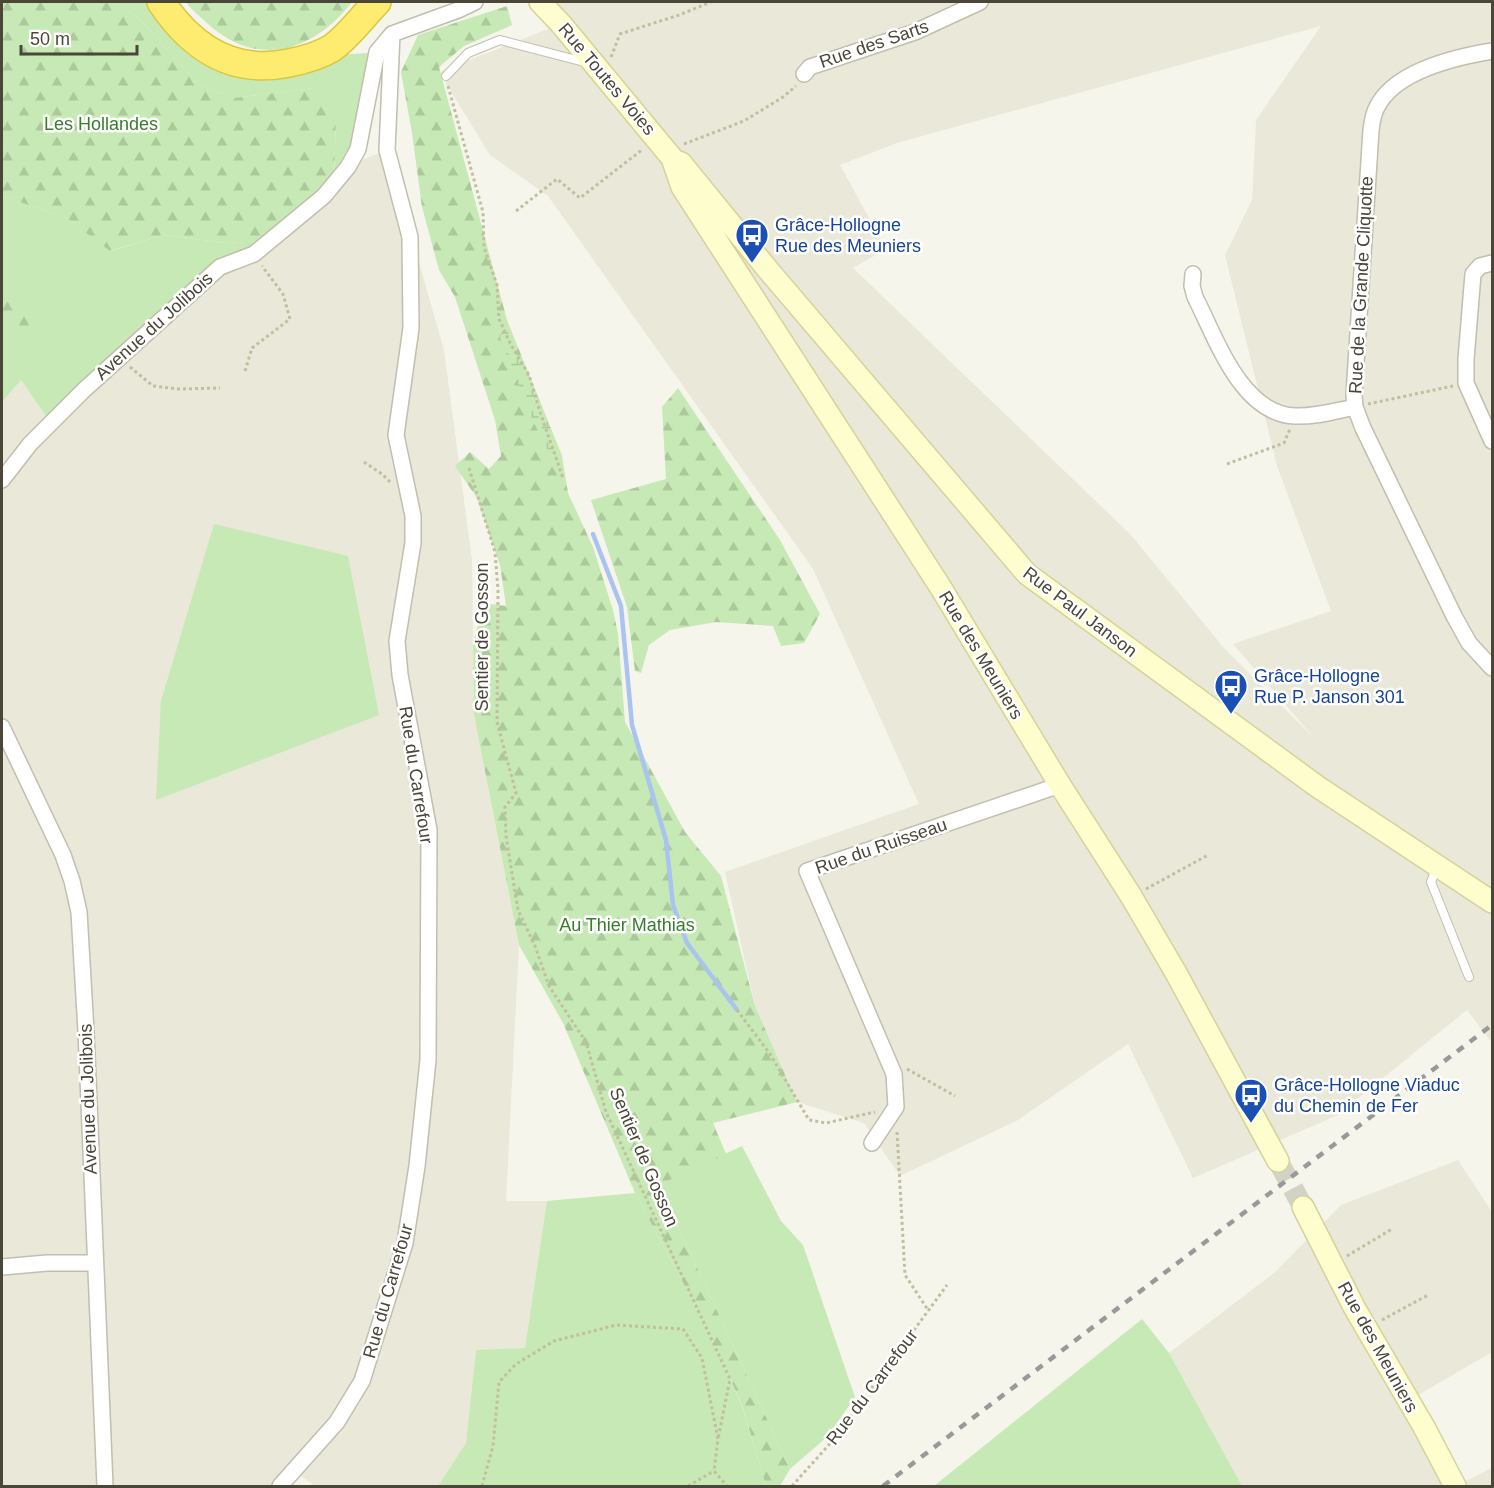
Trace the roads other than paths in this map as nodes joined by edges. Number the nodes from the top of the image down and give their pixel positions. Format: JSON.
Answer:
{"nodes":[{"id":1,"x":161,"y":2,"type":"edge"},
{"id":2,"x":173,"y":2,"type":"edge"},
{"id":3,"x":359,"y":2,"type":"edge"},
{"id":4,"x":377,"y":2,"type":"edge"},
{"id":5,"x":475,"y":2,"type":"edge"},
{"id":6,"x":540,"y":2,"type":"edge"},
{"id":7,"x":980,"y":2,"type":"edge"},
{"id":8,"x":392,"y":34,"type":"junction"},
{"id":9,"x":1492,"y":51,"type":"edge"},
{"id":10,"x":595,"y":65,"type":"junction"},
{"id":11,"x":804,"y":74,"type":"road end"},
{"id":12,"x":446,"y":76,"type":"road end"},
{"id":13,"x":666,"y":151,"type":"junction"},
{"id":14,"x":1492,"y":263,"type":"edge"},
{"id":15,"x":1193,"y":274,"type":"dead end"},
{"id":16,"x":1355,"y":407,"type":"junction"},
{"id":17,"x":1492,"y":441,"type":"edge"},
{"id":18,"x":2,"y":480,"type":"edge"},
{"id":19,"x":1492,"y":668,"type":"edge"},
{"id":20,"x":2,"y":727,"type":"edge"},
{"id":21,"x":1060,"y":785,"type":"junction"},
{"id":22,"x":1437,"y":866,"type":"junction"},
{"id":23,"x":1492,"y":902,"type":"edge"},
{"id":24,"x":1469,"y":977,"type":"dead end"},
{"id":25,"x":872,"y":1143,"type":"dead end"},
{"id":26,"x":1278,"y":1161,"type":"tunnel mouth"},
{"id":27,"x":1303,"y":1207,"type":"tunnel mouth"},
{"id":28,"x":95,"y":1263,"type":"junction"},
{"id":29,"x":2,"y":1267,"type":"edge"},
{"id":30,"x":105,"y":1486,"type":"edge"},
{"id":31,"x":280,"y":1486,"type":"edge"},
{"id":32,"x":1455,"y":1486,"type":"edge"}],
"edges":[{"from":1,"to":4,"type":"highway"},
{"from":2,"to":3,"type":"highway"},
{"from":5,"to":8,"type":"street"},
{"from":6,"to":10,"type":"street","name":"Rue Toutes Voies"},
{"from":7,"to":11,"type":"street","name":"Rue des Sarts"},
{"from":8,"to":18,"type":"street","name":"Avenue du Jolibois"},
{"from":8,"to":31,"type":"street","name":"Rue du Carrefour"},
{"from":9,"to":16,"type":"street","name":"Rue de la Grande Cliquotte"},
{"from":10,"to":12,"type":"lane"},
{"from":10,"to":13,"type":"street","name":"Rue Toutes Voies"},
{"from":13,"to":21,"type":"street","name":"Rue des Meuniers"},
{"from":13,"to":22,"type":"street","name":"Rue Paul Janson"},
{"from":14,"to":17,"type":"street"},
{"from":15,"to":16,"type":"street"},
{"from":16,"to":19,"type":"street","name":"Rue de la Grande Cliquotte"},
{"from":20,"to":28,"type":"street","name":"Avenue du Jolibois"},
{"from":21,"to":25,"type":"street","name":"Rue du Ruisseau"},
{"from":21,"to":26,"type":"street","name":"Rue des Meuniers"},
{"from":22,"to":23,"type":"street","name":"Rue Paul Janson"},
{"from":22,"to":24,"type":"lane"},
{"from":27,"to":32,"type":"street","name":"Rue des Meuniers"},
{"from":28,"to":29,"type":"street"},
{"from":28,"to":30,"type":"street","name":"Avenue du Jolibois"}]}
